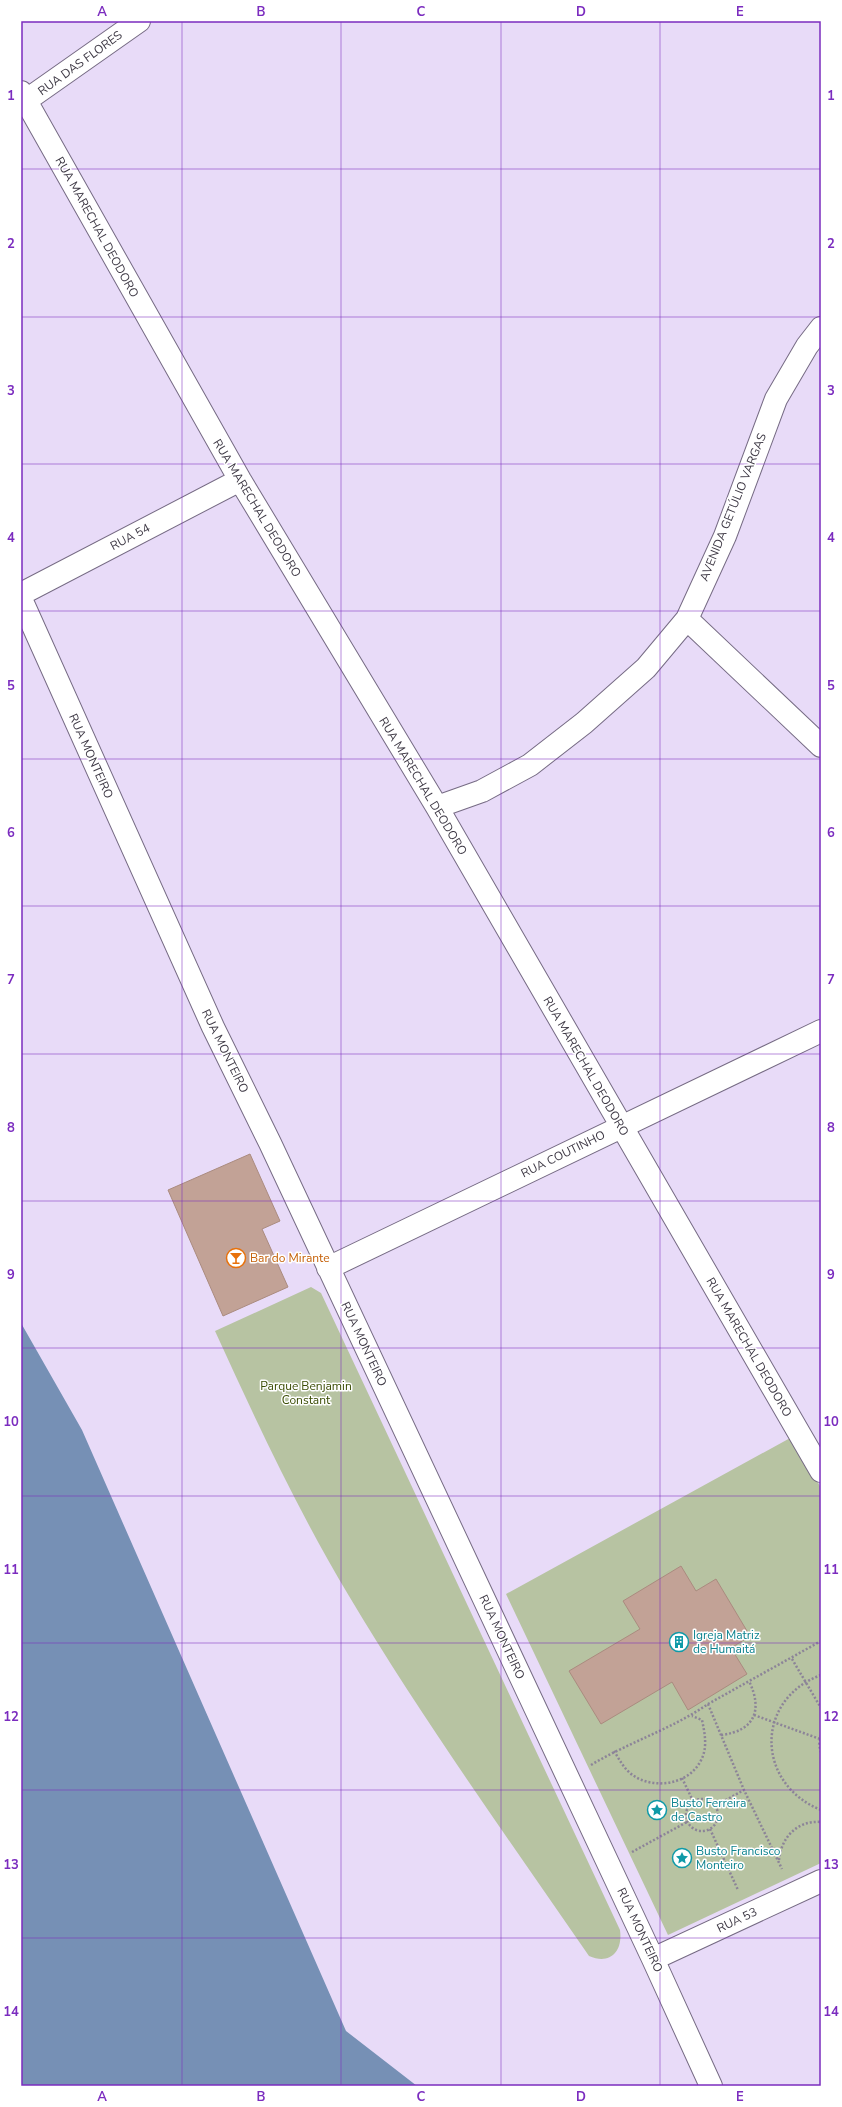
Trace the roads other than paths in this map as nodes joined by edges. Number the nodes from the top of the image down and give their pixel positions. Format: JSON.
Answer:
{"nodes":[{"id":1,"x":139,"y":21,"type":"edge"},
{"id":2,"x":23,"y":99,"type":"edge"},
{"id":3,"x":821,"y":328,"type":"edge"},
{"id":4,"x":814,"y":351,"type":"edge"},
{"id":5,"x":240,"y":480,"type":"junction"},
{"id":6,"x":21,"y":594,"type":"edge"},
{"id":7,"x":21,"y":599,"type":"edge"},
{"id":8,"x":687,"y":619,"type":"junction"},
{"id":9,"x":821,"y":746,"type":"edge"},
{"id":10,"x":437,"y":807,"type":"junction"},
{"id":11,"x":821,"y":1031,"type":"edge"},
{"id":12,"x":621,"y":1126,"type":"junction"},
{"id":13,"x":328,"y":1268,"type":"junction"},
{"id":14,"x":821,"y":1471,"type":"edge"},
{"id":15,"x":821,"y":1881,"type":"edge"},
{"id":16,"x":654,"y":1959,"type":"junction"},
{"id":17,"x":711,"y":2086,"type":"edge"}],
"edges":[{"from":1,"to":2,"type":"street","name":"RUA DAS FLORES"},
{"from":2,"to":5,"type":"street","name":"RUA MARECHAL DEODORO"},
{"from":3,"to":4,"type":"street","name":"AVENIDA GETÚLIO VARGAS"},
{"from":4,"to":8,"type":"street","name":"AVENIDA GETÚLIO VARGAS"},
{"from":5,"to":6,"type":"street","name":"RUA 54"},
{"from":5,"to":10,"type":"street","name":"RUA MARECHAL DEODORO"},
{"from":7,"to":13,"type":"street","name":"RUA MONTEIRO"},
{"from":8,"to":9,"type":"street"},
{"from":8,"to":10,"type":"street","name":"AVENIDA GETÚLIO VARGAS"},
{"from":10,"to":12,"type":"street","name":"RUA MARECHAL DEODORO"},
{"from":11,"to":12,"type":"street","name":"RUA COUTINHO"},
{"from":12,"to":13,"type":"street","name":"RUA COUTINHO"},
{"from":12,"to":14,"type":"street","name":"RUA MARECHAL DEODORO"},
{"from":13,"to":16,"type":"street","name":"RUA MONTEIRO"},
{"from":15,"to":16,"type":"street","name":"RUA 53"},
{"from":16,"to":17,"type":"street","name":"RUA MONTEIRO"}]}
